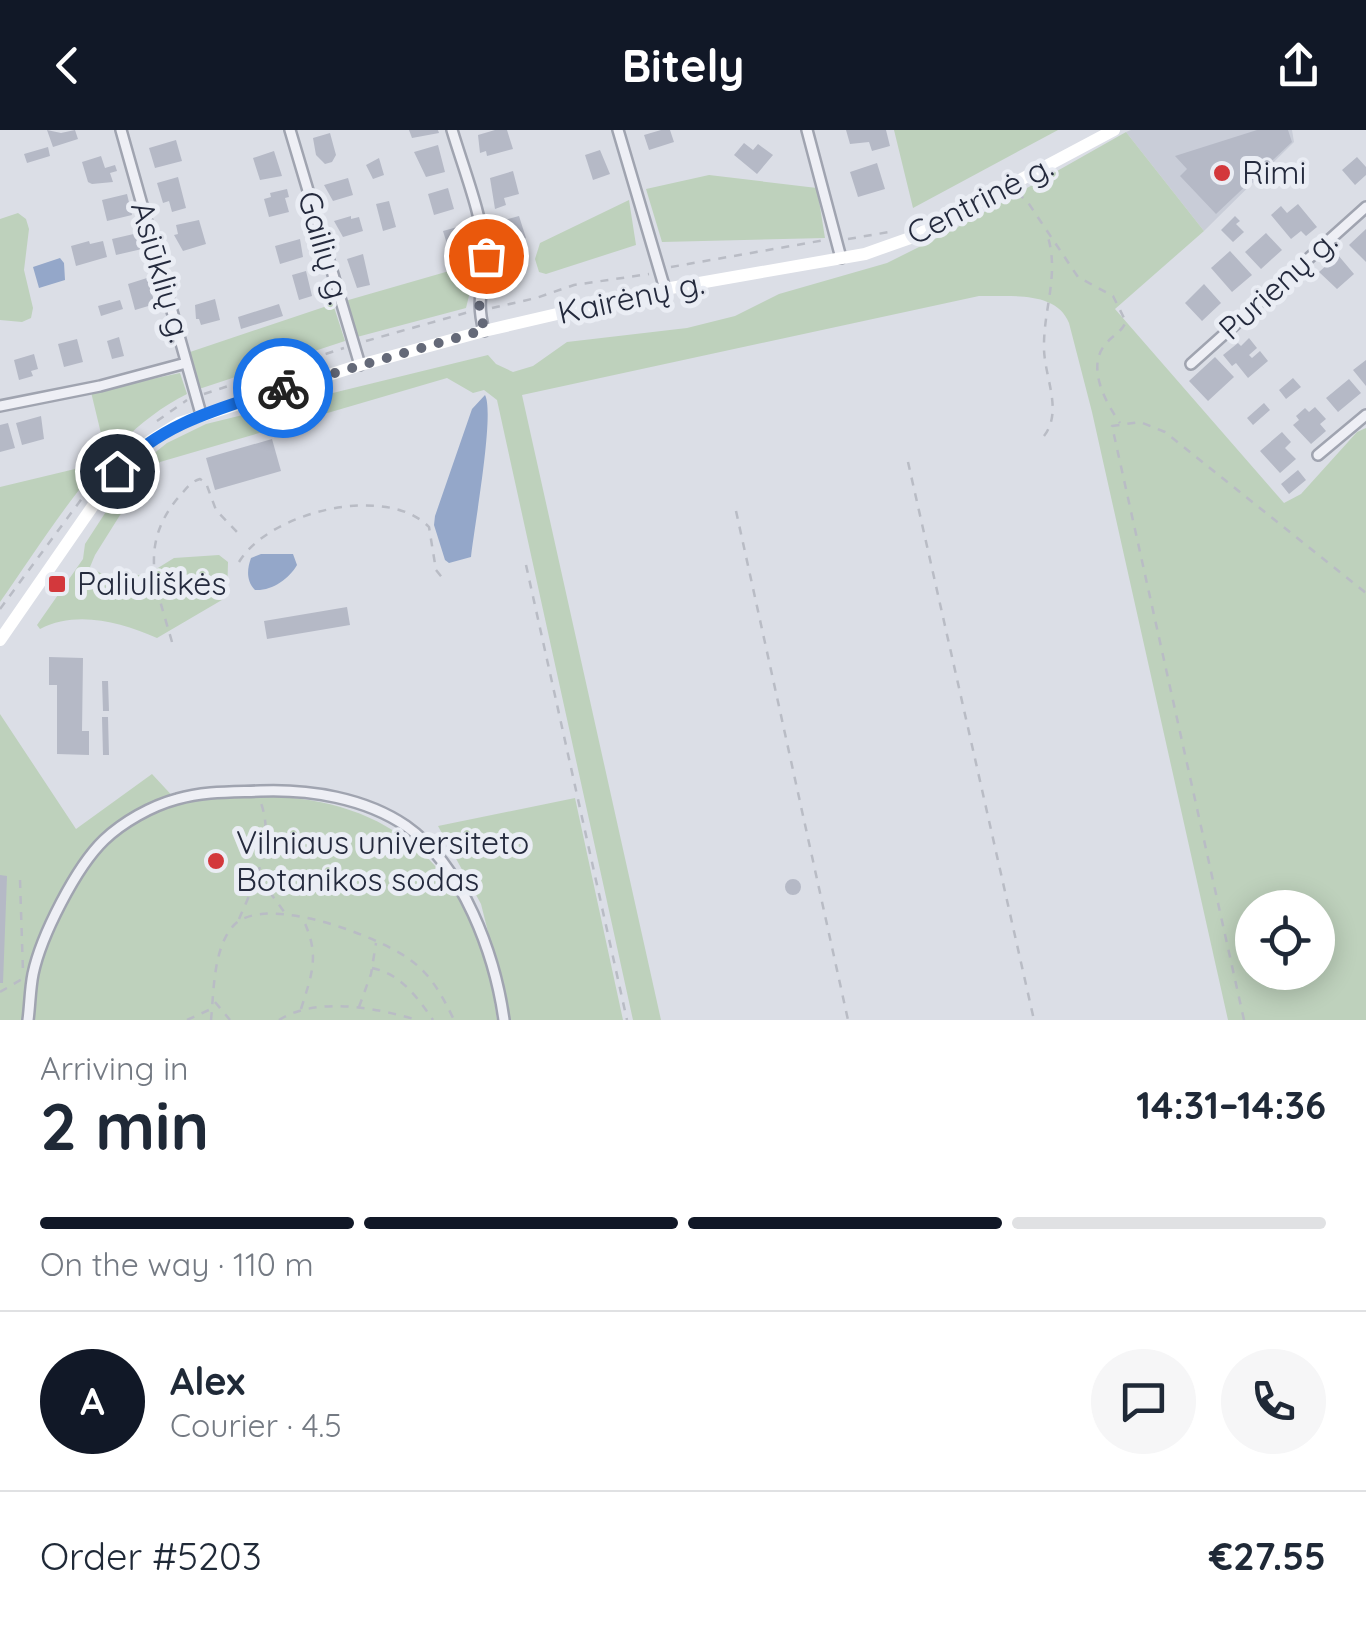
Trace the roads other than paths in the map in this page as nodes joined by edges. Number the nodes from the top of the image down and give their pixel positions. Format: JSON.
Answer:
{"nodes":[{"id":1,"x":122,"y":130,"type":"edge"},
{"id":2,"x":290,"y":130,"type":"edge"},
{"id":3,"x":452,"y":130,"type":"edge"},
{"id":4,"x":618,"y":130,"type":"edge"},
{"id":5,"x":807,"y":130,"type":"edge"},
{"id":6,"x":1114,"y":130,"type":"edge"},
{"id":7,"x":1366,"y":207,"type":"edge"},
{"id":8,"x":841,"y":258,"type":"junction"},
{"id":9,"x":664,"y":289,"type":"junction"},
{"id":10,"x":484,"y":330,"type":"junction"},
{"id":11,"x":186,"y":362,"type":"junction"},
{"id":12,"x":1191,"y":364,"type":"dead end"},
{"id":13,"x":360,"y":365,"type":"junction"},
{"id":14,"x":0,"y":406,"type":"edge"},
{"id":15,"x":201,"y":414,"type":"junction"},
{"id":16,"x":1366,"y":415,"type":"edge"},
{"id":17,"x":1318,"y":455,"type":"dead end"},
{"id":18,"x":0,"y":640,"type":"edge"},
{"id":19,"x":28,"y":1020,"type":"edge"},
{"id":20,"x":504,"y":1020,"type":"edge"}],
"edges":[{"from":1,"to":11,"type":"street","name":"Asiūklių g."},
{"from":2,"to":13,"type":"street","name":"Gailių g."},
{"from":3,"to":10,"type":"street"},
{"from":4,"to":9,"type":"street"},
{"from":5,"to":8,"type":"street"},
{"from":6,"to":8,"type":"main road","name":"Centrinė g."},
{"from":7,"to":12,"type":"street","name":"Purienų g."},
{"from":8,"to":9,"type":"main road","name":"Kairėnų g."},
{"from":9,"to":10,"type":"main road","name":"Kairėnų g."},
{"from":10,"to":13,"type":"main road","name":"Kairėnų g."},
{"from":11,"to":14,"type":"street"},
{"from":11,"to":15,"type":"street","name":"Asiūklių g."},
{"from":13,"to":15,"type":"main road","name":"Kairėnų g."},
{"from":15,"to":18,"type":"main road","name":"Kairėnų g."},
{"from":16,"to":17,"type":"street"},
{"from":19,"to":20,"type":"street"}]}
